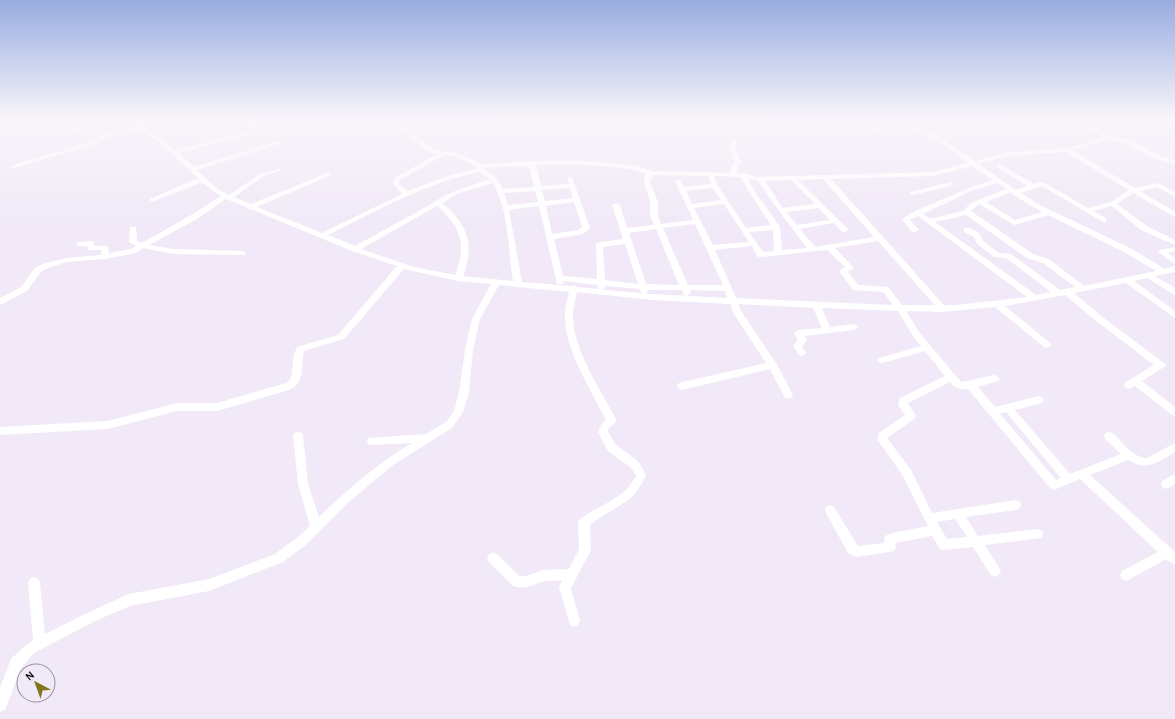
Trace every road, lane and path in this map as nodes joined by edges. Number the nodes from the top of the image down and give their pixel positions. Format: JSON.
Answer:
{"nodes":[{"id":1,"x":173,"y":153,"type":"edge"},
{"id":2,"x":57,"y":154,"type":"edge"},
{"id":3,"x":244,"y":154,"type":"edge"},
{"id":4,"x":442,"y":154,"type":"joint"},
{"id":5,"x":734,"y":154,"type":"edge"},
{"id":6,"x":959,"y":154,"type":"edge"},
{"id":7,"x":1013,"y":154,"type":"edge"},
{"id":8,"x":1073,"y":154,"type":"edge"},
{"id":9,"x":1150,"y":154,"type":"edge"},
{"id":10,"x":1174,"y":162,"type":"edge"},
{"id":11,"x":532,"y":163,"type":"junction"},
{"id":12,"x":974,"y":164,"type":"junction"},
{"id":13,"x":999,"y":166,"type":"dead end"},
{"id":14,"x":12,"y":167,"type":"dead end"},
{"id":15,"x":481,"y":168,"type":"junction"},
{"id":16,"x":192,"y":170,"type":"junction"},
{"id":17,"x":278,"y":170,"type":"dead end"},
{"id":18,"x":1009,"y":172,"type":"junction"},
{"id":19,"x":650,"y":173,"type":"junction"},
{"id":20,"x":937,"y":173,"type":"junction"},
{"id":21,"x":329,"y":174,"type":"dead end"},
{"id":22,"x":710,"y":174,"type":"junction"},
{"id":23,"x":735,"y":174,"type":"junction"},
{"id":24,"x":744,"y":175,"type":"junction"},
{"id":25,"x":824,"y":176,"type":"junction"},
{"id":26,"x":570,"y":178,"type":"dead end"},
{"id":27,"x":202,"y":179,"type":"junction"},
{"id":28,"x":760,"y":179,"type":"junction"},
{"id":29,"x":793,"y":179,"type":"junction"},
{"id":30,"x":995,"y":179,"type":"junction"},
{"id":31,"x":495,"y":180,"type":"junction"},
{"id":32,"x":678,"y":181,"type":"dead end"},
{"id":33,"x":951,"y":184,"type":"junction"},
{"id":34,"x":572,"y":186,"type":"junction"},
{"id":35,"x":715,"y":186,"type":"junction"},
{"id":36,"x":1033,"y":186,"type":"junction"},
{"id":37,"x":537,"y":189,"type":"junction"},
{"id":38,"x":682,"y":189,"type":"junction"},
{"id":39,"x":1134,"y":190,"type":"junction"},
{"id":40,"x":500,"y":191,"type":"junction"},
{"id":41,"x":1012,"y":191,"type":"junction"},
{"id":42,"x":963,"y":192,"type":"junction"},
{"id":43,"x":913,"y":193,"type":"dead end"},
{"id":44,"x":407,"y":195,"type":"junction"},
{"id":45,"x":1175,"y":195,"type":"edge"},
{"id":46,"x":228,"y":197,"type":"junction"},
{"id":47,"x":152,"y":200,"type":"dead end"},
{"id":48,"x":577,"y":200,"type":"junction"},
{"id":49,"x":981,"y":200,"type":"junction"},
{"id":50,"x":436,"y":202,"type":"junction"},
{"id":51,"x":726,"y":202,"type":"junction"},
{"id":52,"x":541,"y":204,"type":"junction"},
{"id":53,"x":1113,"y":204,"type":"junction"},
{"id":54,"x":616,"y":205,"type":"dead end"},
{"id":55,"x":689,"y":206,"type":"junction"},
{"id":56,"x":819,"y":206,"type":"junction"},
{"id":57,"x":251,"y":207,"type":"junction"},
{"id":58,"x":505,"y":208,"type":"junction"},
{"id":59,"x":782,"y":210,"type":"junction"},
{"id":60,"x":1087,"y":210,"type":"junction"},
{"id":61,"x":967,"y":212,"type":"junction"},
{"id":62,"x":918,"y":213,"type":"junction"},
{"id":63,"x":1046,"y":213,"type":"junction"},
{"id":64,"x":1175,"y":215,"type":"edge"},
{"id":65,"x":1103,"y":220,"type":"dead end"},
{"id":66,"x":929,"y":221,"type":"junction"},
{"id":67,"x":697,"y":222,"type":"junction"},
{"id":68,"x":836,"y":222,"type":"junction"},
{"id":69,"x":659,"y":226,"type":"junction"},
{"id":70,"x":776,"y":227,"type":"junction"},
{"id":71,"x":795,"y":228,"type":"junction"},
{"id":72,"x":133,"y":229,"type":"dead end"},
{"id":73,"x":744,"y":230,"type":"junction"},
{"id":74,"x":845,"y":230,"type":"dead end"},
{"id":75,"x":915,"y":230,"type":"dead end"},
{"id":76,"x":967,"y":230,"type":"dead end"},
{"id":77,"x":625,"y":231,"type":"junction"},
{"id":78,"x":323,"y":235,"type":"junction"},
{"id":79,"x":550,"y":237,"type":"junction"},
{"id":80,"x":879,"y":238,"type":"junction"},
{"id":81,"x":628,"y":241,"type":"junction"},
{"id":82,"x":1175,"y":243,"type":"edge"},
{"id":83,"x":80,"y":244,"type":"dead end"},
{"id":84,"x":753,"y":244,"type":"junction"},
{"id":85,"x":144,"y":246,"type":"junction"},
{"id":86,"x":829,"y":247,"type":"junction"},
{"id":87,"x":710,"y":248,"type":"junction"},
{"id":88,"x":354,"y":249,"type":"junction"},
{"id":89,"x":1175,"y":249,"type":"edge"},
{"id":90,"x":813,"y":250,"type":"junction"},
{"id":91,"x":242,"y":253,"type":"dead end"},
{"id":92,"x":778,"y":253,"type":"junction"},
{"id":93,"x":105,"y":257,"type":"junction"},
{"id":94,"x":1175,"y":262,"type":"edge"},
{"id":95,"x":402,"y":266,"type":"junction"},
{"id":96,"x":1175,"y":269,"type":"edge"},
{"id":97,"x":1164,"y":272,"type":"junction"},
{"id":98,"x":1149,"y":276,"type":"junction"},
{"id":99,"x":458,"y":278,"type":"junction"},
{"id":100,"x":559,"y":278,"type":"junction"},
{"id":101,"x":1128,"y":280,"type":"junction"},
{"id":102,"x":496,"y":282,"type":"junction"},
{"id":103,"x":518,"y":284,"type":"junction"},
{"id":104,"x":561,"y":287,"type":"junction"},
{"id":105,"x":601,"y":287,"type":"junction"},
{"id":106,"x":642,"y":287,"type":"junction"},
{"id":107,"x":574,"y":288,"type":"junction"},
{"id":108,"x":728,"y":288,"type":"junction"},
{"id":109,"x":685,"y":289,"type":"junction"},
{"id":110,"x":1083,"y":289,"type":"junction"},
{"id":111,"x":1062,"y":292,"type":"junction"},
{"id":112,"x":1175,"y":292,"type":"edge"},
{"id":113,"x":645,"y":296,"type":"junction"},
{"id":114,"x":1034,"y":298,"type":"junction"},
{"id":115,"x":689,"y":299,"type":"junction"},
{"id":116,"x":732,"y":301,"type":"junction"},
{"id":117,"x":0,"y":302,"type":"edge"},
{"id":118,"x":998,"y":304,"type":"junction"},
{"id":119,"x":816,"y":305,"type":"junction"},
{"id":120,"x":901,"y":309,"type":"junction"},
{"id":121,"x":943,"y":309,"type":"junction"},
{"id":122,"x":1175,"y":316,"type":"edge"},
{"id":123,"x":854,"y":327,"type":"dead end"},
{"id":124,"x":827,"y":330,"type":"junction"},
{"id":125,"x":1047,"y":345,"type":"dead end"},
{"id":126,"x":928,"y":347,"type":"junction"},
{"id":127,"x":802,"y":353,"type":"dead end"},
{"id":128,"x":882,"y":360,"type":"dead end"},
{"id":129,"x":772,"y":365,"type":"junction"},
{"id":130,"x":952,"y":377,"type":"junction"},
{"id":131,"x":995,"y":379,"type":"dead end"},
{"id":132,"x":970,"y":384,"type":"junction"},
{"id":133,"x":682,"y":386,"type":"dead end"},
{"id":134,"x":788,"y":395,"type":"dead end"},
{"id":135,"x":1039,"y":400,"type":"dead end"},
{"id":136,"x":1008,"y":408,"type":"junction"},
{"id":137,"x":992,"y":412,"type":"junction"},
{"id":138,"x":1175,"y":412,"type":"edge"},
{"id":139,"x":0,"y":431,"type":"edge"},
{"id":140,"x":298,"y":436,"type":"dead end"},
{"id":141,"x":1109,"y":436,"type":"dead end"},
{"id":142,"x":428,"y":438,"type":"junction"},
{"id":143,"x":372,"y":441,"type":"dead end"},
{"id":144,"x":1175,"y":447,"type":"edge"},
{"id":145,"x":1129,"y":455,"type":"junction"},
{"id":146,"x":1083,"y":475,"type":"junction"},
{"id":147,"x":1069,"y":480,"type":"junction"},
{"id":148,"x":1016,"y":505,"type":"dead end"},
{"id":149,"x":830,"y":510,"type":"dead end"},
{"id":150,"x":958,"y":514,"type":"junction"},
{"id":151,"x":929,"y":518,"type":"junction"},
{"id":152,"x":316,"y":527,"type":"junction"},
{"id":153,"x":935,"y":530,"type":"junction"},
{"id":154,"x":1037,"y":534,"type":"dead end"},
{"id":155,"x":977,"y":542,"type":"junction"},
{"id":156,"x":1171,"y":557,"type":"edge"},
{"id":157,"x":493,"y":558,"type":"dead end"},
{"id":158,"x":996,"y":571,"type":"dead end"},
{"id":159,"x":570,"y":574,"type":"junction"},
{"id":160,"x":1126,"y":575,"type":"dead end"},
{"id":161,"x":34,"y":583,"type":"dead end"},
{"id":162,"x":574,"y":621,"type":"dead end"},
{"id":163,"x":40,"y":644,"type":"junction"},
{"id":164,"x":0,"y":705,"type":"edge"}],
"edges":[{"from":1,"to":16,"type":"street"},
{"from":2,"to":14,"type":"street"},
{"from":3,"to":16,"type":"street"},
{"from":4,"to":15,"type":"street"},
{"from":4,"to":44,"type":"street"},
{"from":5,"to":23,"type":"street"},
{"from":6,"to":12,"type":"street"},
{"from":7,"to":12,"type":"street"},
{"from":8,"to":39,"type":"street"},
{"from":9,"to":10,"type":"street"},
{"from":11,"to":15,"type":"street"},
{"from":11,"to":19,"type":"street"},
{"from":11,"to":37,"type":"street"},
{"from":12,"to":20,"type":"street"},
{"from":12,"to":30,"type":"street"},
{"from":13,"to":18,"type":"street"},
{"from":15,"to":31,"type":"street"},
{"from":15,"to":44,"type":"street"},
{"from":16,"to":27,"type":"street"},
{"from":17,"to":46,"type":"street"},
{"from":18,"to":30,"type":"street"},
{"from":18,"to":36,"type":"street"},
{"from":19,"to":22,"type":"street"},
{"from":19,"to":69,"type":"street"},
{"from":20,"to":25,"type":"street"},
{"from":20,"to":33,"type":"street"},
{"from":21,"to":57,"type":"street"},
{"from":22,"to":23,"type":"street"},
{"from":22,"to":35,"type":"street"},
{"from":23,"to":24,"type":"street"},
{"from":24,"to":28,"type":"street"},
{"from":24,"to":70,"type":"street"},
{"from":25,"to":29,"type":"street"},
{"from":25,"to":80,"type":"street"},
{"from":26,"to":34,"type":"street"},
{"from":27,"to":46,"type":"street"},
{"from":27,"to":47,"type":"street"},
{"from":28,"to":29,"type":"street"},
{"from":28,"to":59,"type":"street"},
{"from":29,"to":56,"type":"street"},
{"from":30,"to":41,"type":"street"},
{"from":30,"to":42,"type":"street"},
{"from":31,"to":40,"type":"street"},
{"from":31,"to":50,"type":"street"},
{"from":32,"to":38,"type":"street"},
{"from":33,"to":42,"type":"street"},
{"from":33,"to":43,"type":"street"},
{"from":34,"to":37,"type":"street"},
{"from":34,"to":48,"type":"street"},
{"from":35,"to":38,"type":"street"},
{"from":35,"to":51,"type":"street"},
{"from":36,"to":41,"type":"street"},
{"from":36,"to":60,"type":"street"},
{"from":37,"to":40,"type":"street"},
{"from":37,"to":52,"type":"street"},
{"from":38,"to":55,"type":"street"},
{"from":39,"to":45,"type":"street"},
{"from":39,"to":53,"type":"street"},
{"from":39,"to":64,"type":"street"},
{"from":40,"to":58,"type":"street"},
{"from":41,"to":49,"type":"street"},
{"from":41,"to":63,"type":"street"},
{"from":42,"to":62,"type":"street"},
{"from":44,"to":78,"type":"street"},
{"from":46,"to":57,"type":"street"},
{"from":46,"to":85,"type":"street"},
{"from":48,"to":52,"type":"street"},
{"from":48,"to":79,"type":"street"},
{"from":49,"to":61,"type":"street"},
{"from":49,"to":63,"type":"street"},
{"from":50,"to":88,"type":"street"},
{"from":50,"to":99,"type":"street"},
{"from":51,"to":55,"type":"street"},
{"from":51,"to":73,"type":"street"},
{"from":52,"to":58,"type":"street"},
{"from":52,"to":79,"type":"street"},
{"from":53,"to":60,"type":"street"},
{"from":53,"to":82,"type":"street"},
{"from":54,"to":77,"type":"street"},
{"from":55,"to":67,"type":"street"},
{"from":56,"to":59,"type":"street"},
{"from":56,"to":68,"type":"street"},
{"from":57,"to":78,"type":"street"},
{"from":58,"to":103,"type":"street"},
{"from":59,"to":71,"type":"street"},
{"from":60,"to":65,"type":"street"},
{"from":61,"to":66,"type":"street"},
{"from":61,"to":110,"type":"street"},
{"from":62,"to":66,"type":"street"},
{"from":62,"to":75,"type":"street"},
{"from":63,"to":97,"type":"street"},
{"from":66,"to":114,"type":"street"},
{"from":67,"to":69,"type":"street"},
{"from":67,"to":87,"type":"street"},
{"from":68,"to":71,"type":"street"},
{"from":68,"to":74,"type":"street"},
{"from":69,"to":77,"type":"street"},
{"from":69,"to":109,"type":"street"},
{"from":70,"to":73,"type":"street"},
{"from":70,"to":92,"type":"street"},
{"from":71,"to":90,"type":"street"},
{"from":72,"to":85,"type":"street"},
{"from":73,"to":84,"type":"street"},
{"from":76,"to":111,"type":"street"},
{"from":77,"to":81,"type":"street"},
{"from":78,"to":88,"type":"street"},
{"from":79,"to":100,"type":"street"},
{"from":80,"to":86,"type":"street"},
{"from":80,"to":121,"type":"street"},
{"from":81,"to":105,"type":"street"},
{"from":81,"to":106,"type":"street"},
{"from":83,"to":93,"type":"street"},
{"from":84,"to":87,"type":"street"},
{"from":84,"to":92,"type":"street"},
{"from":85,"to":91,"type":"street"},
{"from":85,"to":93,"type":"street"},
{"from":86,"to":90,"type":"street"},
{"from":86,"to":120,"type":"street"},
{"from":87,"to":108,"type":"street"},
{"from":88,"to":95,"type":"street"},
{"from":89,"to":94,"type":"street"},
{"from":90,"to":92,"type":"street"},
{"from":93,"to":117,"type":"street"},
{"from":95,"to":99,"type":"street"},
{"from":95,"to":139,"type":"street"},
{"from":96,"to":97,"type":"street"},
{"from":97,"to":98,"type":"street"},
{"from":98,"to":101,"type":"street"},
{"from":98,"to":112,"type":"street"},
{"from":99,"to":102,"type":"street"},
{"from":100,"to":104,"type":"street"},
{"from":100,"to":105,"type":"street"},
{"from":101,"to":110,"type":"street"},
{"from":101,"to":122,"type":"street"},
{"from":102,"to":103,"type":"street"},
{"from":102,"to":142,"type":"street"},
{"from":103,"to":104,"type":"street"},
{"from":104,"to":107,"type":"street"},
{"from":105,"to":106,"type":"street"},
{"from":105,"to":107,"type":"street"},
{"from":105,"to":113,"type":"street"},
{"from":106,"to":109,"type":"street"},
{"from":106,"to":113,"type":"street"},
{"from":107,"to":159,"type":"street"},
{"from":108,"to":109,"type":"street"},
{"from":108,"to":116,"type":"street"},
{"from":109,"to":115,"type":"street"},
{"from":110,"to":111,"type":"street"},
{"from":111,"to":114,"type":"street"},
{"from":111,"to":138,"type":"street"},
{"from":113,"to":115,"type":"street"},
{"from":114,"to":118,"type":"street"},
{"from":115,"to":116,"type":"street"},
{"from":116,"to":119,"type":"street"},
{"from":116,"to":129,"type":"street"},
{"from":118,"to":121,"type":"street"},
{"from":118,"to":125,"type":"street"},
{"from":119,"to":120,"type":"street"},
{"from":119,"to":124,"type":"street"},
{"from":120,"to":121,"type":"street"},
{"from":120,"to":126,"type":"street"},
{"from":123,"to":124,"type":"street"},
{"from":124,"to":127,"type":"street"},
{"from":126,"to":128,"type":"street"},
{"from":126,"to":130,"type":"street"},
{"from":129,"to":133,"type":"street"},
{"from":129,"to":134,"type":"street"},
{"from":130,"to":132,"type":"street"},
{"from":130,"to":151,"type":"street"},
{"from":131,"to":132,"type":"street"},
{"from":132,"to":137,"type":"street"},
{"from":135,"to":136,"type":"street"},
{"from":136,"to":137,"type":"street"},
{"from":136,"to":147,"type":"street"},
{"from":137,"to":147,"type":"street"},
{"from":140,"to":152,"type":"street"},
{"from":141,"to":145,"type":"street"},
{"from":142,"to":143,"type":"street"},
{"from":142,"to":152,"type":"street"},
{"from":144,"to":145,"type":"street"},
{"from":145,"to":146,"type":"street"},
{"from":146,"to":147,"type":"street"},
{"from":146,"to":156,"type":"street"},
{"from":148,"to":150,"type":"street"},
{"from":149,"to":153,"type":"street"},
{"from":150,"to":151,"type":"street"},
{"from":150,"to":155,"type":"street"},
{"from":151,"to":153,"type":"street"},
{"from":152,"to":163,"type":"street"},
{"from":153,"to":155,"type":"street"},
{"from":154,"to":155,"type":"street"},
{"from":155,"to":158,"type":"street"},
{"from":156,"to":160,"type":"street"},
{"from":157,"to":159,"type":"street"},
{"from":159,"to":162,"type":"street"},
{"from":161,"to":163,"type":"street"},
{"from":163,"to":164,"type":"street"}]}
